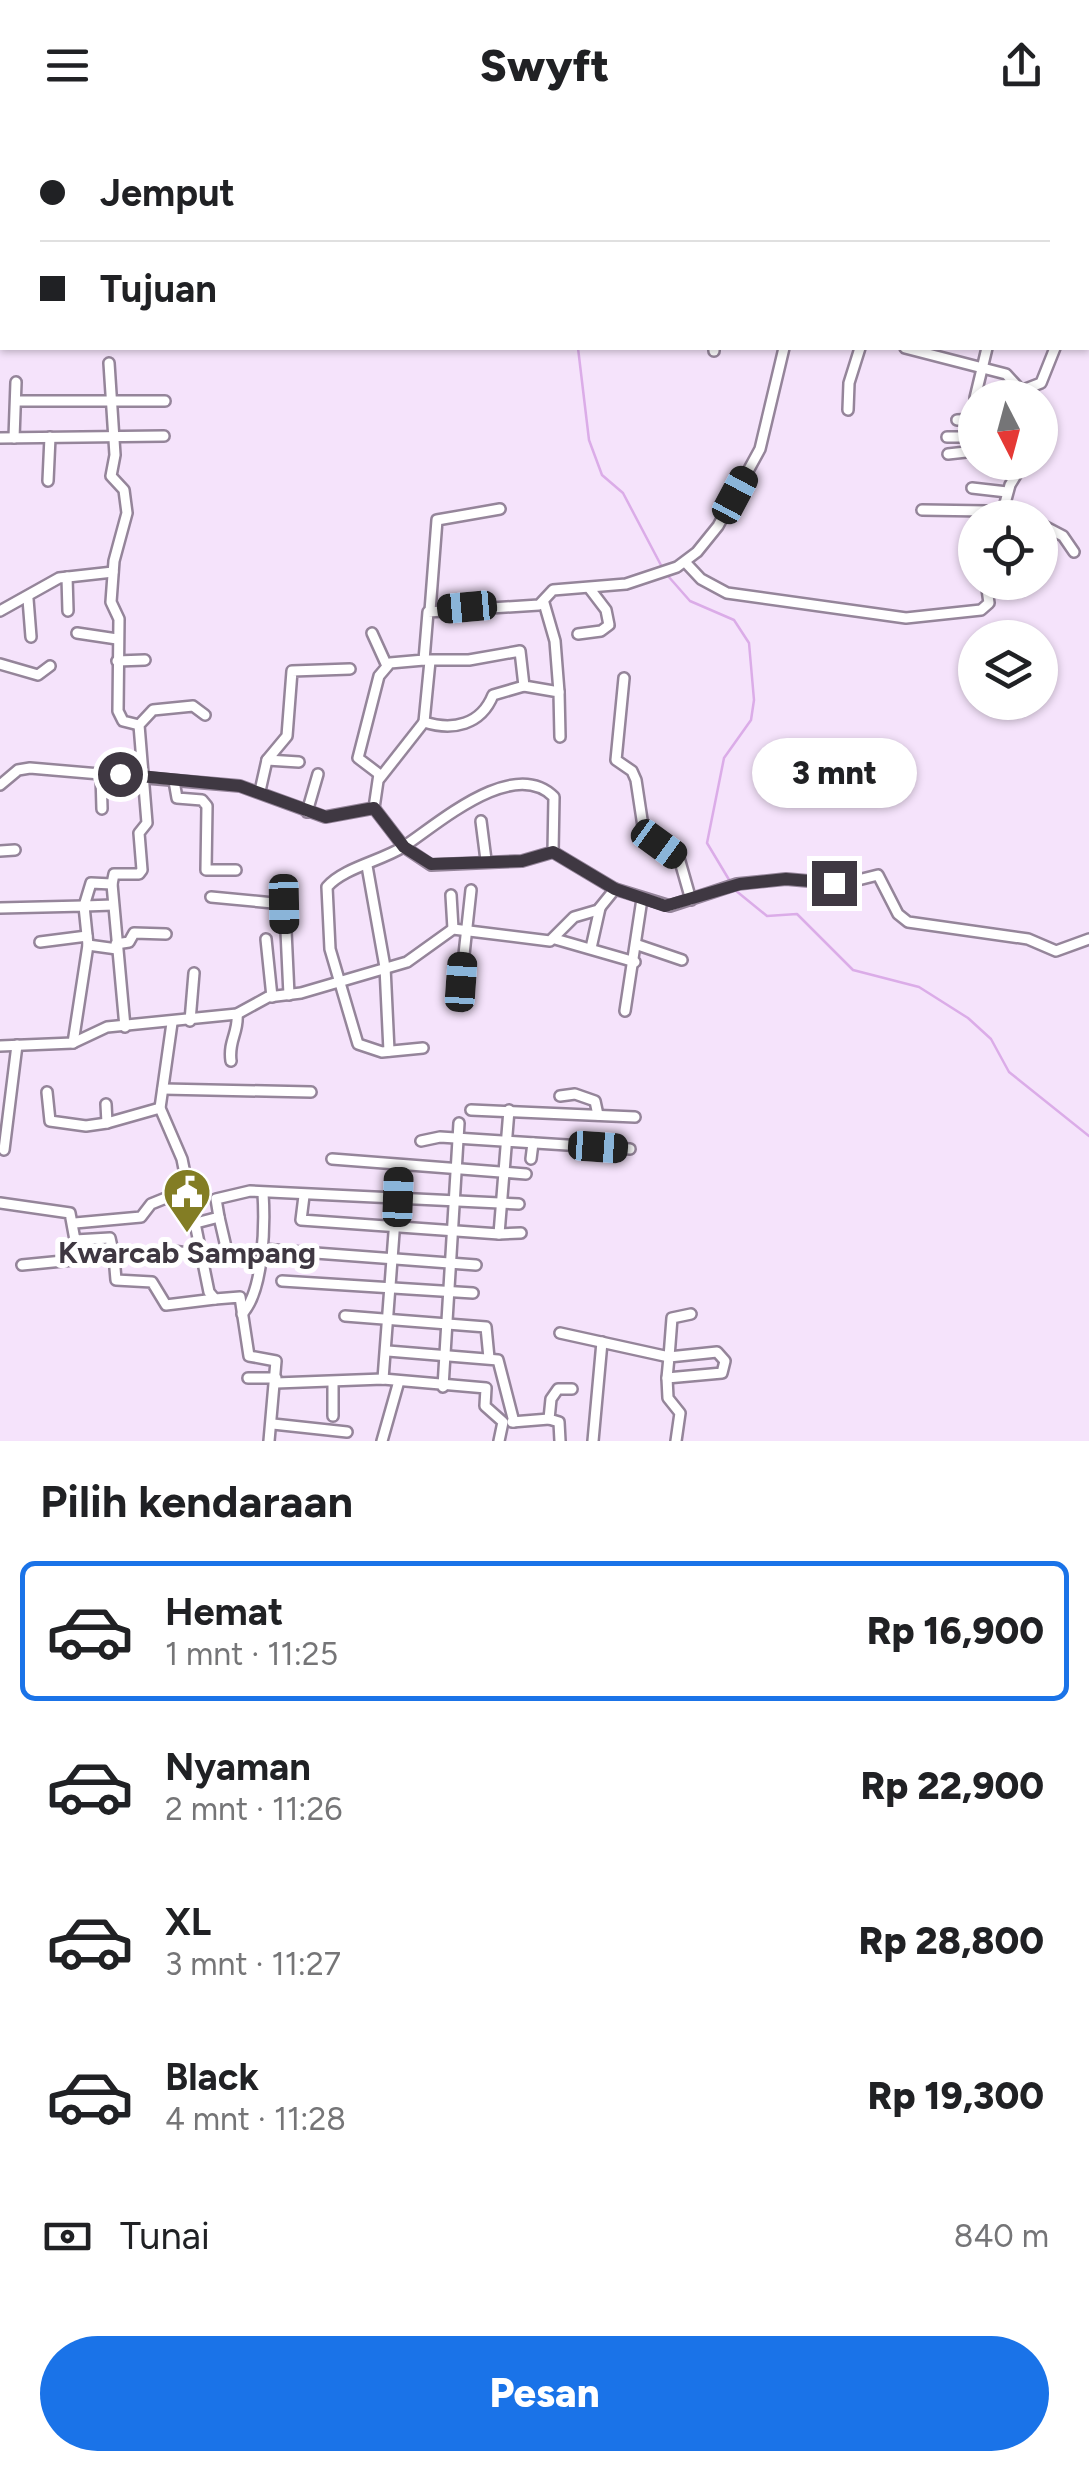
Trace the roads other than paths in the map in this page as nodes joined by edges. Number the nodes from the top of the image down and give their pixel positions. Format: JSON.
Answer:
{"nodes":[{"id":1,"x":784,"y":350,"type":"edge"},
{"id":2,"x":859,"y":350,"type":"edge"},
{"id":3,"x":912,"y":350,"type":"edge"},
{"id":4,"x":986,"y":350,"type":"edge"},
{"id":5,"x":1054,"y":350,"type":"edge"},
{"id":6,"x":109,"y":363,"type":"dead end"},
{"id":7,"x":979,"y":368,"type":"junction"},
{"id":8,"x":978,"y":380,"type":"edge"},
{"id":9,"x":1012,"y":380,"type":"edge"},
{"id":10,"x":1042,"y":380,"type":"edge"},
{"id":11,"x":16,"y":382,"type":"dead end"},
{"id":12,"x":16,"y":401,"type":"junction"},
{"id":13,"x":165,"y":401,"type":"dead end"},
{"id":14,"x":110,"y":402,"type":"junction"},
{"id":15,"x":848,"y":410,"type":"dead end"},
{"id":16,"x":114,"y":435,"type":"junction"},
{"id":17,"x":164,"y":436,"type":"dead end"},
{"id":18,"x":947,"y":436,"type":"dead end"},
{"id":19,"x":958,"y":436,"type":"edge"},
{"id":20,"x":50,"y":437,"type":"junction"},
{"id":21,"x":0,"y":438,"type":"edge"},
{"id":22,"x":14,"y":438,"type":"junction"},
{"id":23,"x":958,"y":453,"type":"edge"},
{"id":24,"x":948,"y":454,"type":"dead end"},
{"id":25,"x":48,"y":480,"type":"dead end"},
{"id":26,"x":1014,"y":480,"type":"edge"},
{"id":27,"x":972,"y":488,"type":"dead end"},
{"id":28,"x":1007,"y":492,"type":"junction"},
{"id":29,"x":1005,"y":500,"type":"edge"},
{"id":30,"x":500,"y":509,"type":"dead end"},
{"id":31,"x":922,"y":510,"type":"dead end"},
{"id":32,"x":958,"y":513,"type":"edge"},
{"id":33,"x":1058,"y":533,"type":"edge"},
{"id":34,"x":1074,"y":552,"type":"dead end"},
{"id":35,"x":686,"y":562,"type":"junction"},
{"id":36,"x":112,"y":572,"type":"junction"},
{"id":37,"x":67,"y":577,"type":"junction"},
{"id":38,"x":590,"y":589,"type":"junction"},
{"id":39,"x":28,"y":599,"type":"junction"},
{"id":40,"x":989,"y":600,"type":"edge"},
{"id":41,"x":544,"y":603,"type":"junction"},
{"id":42,"x":430,"y":610,"type":"junction"},
{"id":43,"x":0,"y":611,"type":"edge"},
{"id":44,"x":68,"y":611,"type":"dead end"},
{"id":45,"x":372,"y":632,"type":"dead end"},
{"id":46,"x":77,"y":633,"type":"dead end"},
{"id":47,"x":578,"y":634,"type":"dead end"},
{"id":48,"x":31,"y":637,"type":"dead end"},
{"id":49,"x":117,"y":640,"type":"junction"},
{"id":50,"x":145,"y":660,"type":"dead end"},
{"id":51,"x":427,"y":660,"type":"junction"},
{"id":52,"x":117,"y":661,"type":"junction"},
{"id":53,"x":0,"y":664,"type":"edge"},
{"id":54,"x":50,"y":666,"type":"dead end"},
{"id":55,"x":386,"y":666,"type":"junction"},
{"id":56,"x":350,"y":669,"type":"dead end"},
{"id":57,"x":624,"y":678,"type":"dead end"},
{"id":58,"x":524,"y":686,"type":"junction"},
{"id":59,"x":559,"y":692,"type":"junction"},
{"id":60,"x":205,"y":716,"type":"dead end"},
{"id":61,"x":424,"y":722,"type":"junction"},
{"id":62,"x":139,"y":724,"type":"junction"},
{"id":63,"x":560,"y":737,"type":"dead end"},
{"id":64,"x":267,"y":760,"type":"junction"},
{"id":65,"x":299,"y":762,"type":"dead end"},
{"id":66,"x":101,"y":774,"type":"junction"},
{"id":67,"x":318,"y":774,"type":"dead end"},
{"id":68,"x":380,"y":778,"type":"junction"},
{"id":69,"x":146,"y":779,"type":"junction"},
{"id":70,"x":174,"y":782,"type":"junction"},
{"id":71,"x":0,"y":785,"type":"edge"},
{"id":72,"x":260,"y":791,"type":"junction"},
{"id":73,"x":102,"y":808,"type":"dead end"},
{"id":74,"x":374,"y":808,"type":"junction"},
{"id":75,"x":307,"y":812,"type":"junction"},
{"id":76,"x":481,"y":821,"type":"dead end"},
{"id":77,"x":404,"y":847,"type":"junction"},
{"id":78,"x":15,"y":850,"type":"dead end"},
{"id":79,"x":0,"y":851,"type":"edge"},
{"id":80,"x":553,"y":852,"type":"junction"},
{"id":81,"x":486,"y":860,"type":"junction"},
{"id":82,"x":368,"y":866,"type":"junction"},
{"id":83,"x":236,"y":870,"type":"dead end"},
{"id":84,"x":112,"y":884,"type":"junction"},
{"id":85,"x":284,"y":888,"type":"dead end"},
{"id":86,"x":615,"y":889,"type":"junction"},
{"id":87,"x":471,"y":890,"type":"dead end"},
{"id":88,"x":451,"y":895,"type":"dead end"},
{"id":89,"x":210,"y":897,"type":"dead end"},
{"id":90,"x":642,"y":899,"type":"junction"},
{"id":91,"x":691,"y":900,"type":"junction"},
{"id":92,"x":284,"y":904,"type":"junction"},
{"id":93,"x":113,"y":905,"type":"junction"},
{"id":94,"x":84,"y":906,"type":"junction"},
{"id":95,"x":0,"y":908,"type":"edge"},
{"id":96,"x":600,"y":908,"type":"junction"},
{"id":97,"x":459,"y":929,"type":"junction"},
{"id":98,"x":166,"y":934,"type":"dead end"},
{"id":99,"x":266,"y":939,"type":"dead end"},
{"id":100,"x":555,"y":939,"type":"junction"},
{"id":101,"x":1089,"y":939,"type":"edge"},
{"id":102,"x":88,"y":941,"type":"junction"},
{"id":103,"x":40,"y":942,"type":"dead end"},
{"id":104,"x":638,"y":945,"type":"junction"},
{"id":105,"x":117,"y":946,"type":"junction"},
{"id":106,"x":591,"y":948,"type":"junction"},
{"id":107,"x":682,"y":960,"type":"dead end"},
{"id":108,"x":635,"y":962,"type":"junction"},
{"id":109,"x":384,"y":966,"type":"junction"},
{"id":110,"x":194,"y":973,"type":"dead end"},
{"id":111,"x":461,"y":982,"type":"dead end"},
{"id":112,"x":338,"y":983,"type":"junction"},
{"id":113,"x":289,"y":995,"type":"junction"},
{"id":114,"x":272,"y":997,"type":"junction"},
{"id":115,"x":626,"y":1011,"type":"dead end"},
{"id":116,"x":237,"y":1014,"type":"junction"},
{"id":117,"x":190,"y":1021,"type":"junction"},
{"id":118,"x":172,"y":1023,"type":"junction"},
{"id":119,"x":125,"y":1027,"type":"junction"},
{"id":120,"x":73,"y":1043,"type":"junction"},
{"id":121,"x":17,"y":1045,"type":"junction"},
{"id":122,"x":0,"y":1046,"type":"edge"},
{"id":123,"x":423,"y":1048,"type":"dead end"},
{"id":124,"x":389,"y":1051,"type":"junction"},
{"id":125,"x":230,"y":1060,"type":"dead end"},
{"id":126,"x":163,"y":1089,"type":"junction"},
{"id":127,"x":47,"y":1092,"type":"dead end"},
{"id":128,"x":311,"y":1092,"type":"dead end"},
{"id":129,"x":560,"y":1096,"type":"dead end"},
{"id":130,"x":106,"y":1104,"type":"dead end"},
{"id":131,"x":160,"y":1108,"type":"junction"},
{"id":132,"x":471,"y":1110,"type":"dead end"},
{"id":133,"x":508,"y":1110,"type":"junction"},
{"id":134,"x":598,"y":1115,"type":"junction"},
{"id":135,"x":635,"y":1117,"type":"dead end"},
{"id":136,"x":107,"y":1123,"type":"junction"},
{"id":137,"x":459,"y":1123,"type":"dead end"},
{"id":138,"x":458,"y":1139,"type":"junction"},
{"id":139,"x":421,"y":1141,"type":"dead end"},
{"id":140,"x":507,"y":1141,"type":"junction"},
{"id":141,"x":532,"y":1143,"type":"junction"},
{"id":142,"x":630,"y":1149,"type":"dead end"},
{"id":143,"x":4,"y":1150,"type":"dead end"},
{"id":144,"x":332,"y":1159,"type":"dead end"},
{"id":145,"x":530,"y":1159,"type":"dead end"},
{"id":146,"x":400,"y":1166,"type":"junction"},
{"id":147,"x":456,"y":1170,"type":"junction"},
{"id":148,"x":504,"y":1172,"type":"junction"},
{"id":149,"x":526,"y":1174,"type":"dead end"},
{"id":150,"x":188,"y":1189,"type":"junction"},
{"id":151,"x":263,"y":1192,"type":"junction"},
{"id":152,"x":304,"y":1196,"type":"junction"},
{"id":153,"x":398,"y":1197,"type":"junction"},
{"id":154,"x":455,"y":1200,"type":"junction"},
{"id":155,"x":500,"y":1202,"type":"junction"},
{"id":156,"x":0,"y":1203,"type":"edge"},
{"id":157,"x":520,"y":1204,"type":"dead end"},
{"id":158,"x":219,"y":1217,"type":"junction"},
{"id":159,"x":196,"y":1222,"type":"junction"},
{"id":160,"x":74,"y":1223,"type":"junction"},
{"id":161,"x":396,"y":1228,"type":"junction"},
{"id":162,"x":454,"y":1231,"type":"junction"},
{"id":163,"x":521,"y":1233,"type":"dead end"},
{"id":164,"x":499,"y":1234,"type":"junction"},
{"id":165,"x":262,"y":1249,"type":"junction"},
{"id":166,"x":114,"y":1256,"type":"junction"},
{"id":167,"x":203,"y":1256,"type":"junction"},
{"id":168,"x":228,"y":1260,"type":"dead end"},
{"id":169,"x":394,"y":1260,"type":"junction"},
{"id":170,"x":450,"y":1262,"type":"junction"},
{"id":171,"x":22,"y":1265,"type":"dead end"},
{"id":172,"x":476,"y":1265,"type":"dead end"},
{"id":173,"x":282,"y":1280,"type":"dead end"},
{"id":174,"x":393,"y":1289,"type":"junction"},
{"id":175,"x":448,"y":1293,"type":"junction"},
{"id":176,"x":473,"y":1293,"type":"dead end"},
{"id":177,"x":215,"y":1299,"type":"junction"},
{"id":178,"x":242,"y":1314,"type":"junction"},
{"id":179,"x":691,"y":1314,"type":"dead end"},
{"id":180,"x":345,"y":1316,"type":"dead end"},
{"id":181,"x":390,"y":1321,"type":"junction"},
{"id":182,"x":447,"y":1325,"type":"junction"},
{"id":183,"x":560,"y":1333,"type":"dead end"},
{"id":184,"x":602,"y":1342,"type":"junction"},
{"id":185,"x":388,"y":1350,"type":"junction"},
{"id":186,"x":445,"y":1354,"type":"junction"},
{"id":187,"x":669,"y":1357,"type":"junction"},
{"id":188,"x":489,"y":1358,"type":"junction"},
{"id":189,"x":248,"y":1378,"type":"dead end"},
{"id":190,"x":667,"y":1378,"type":"junction"},
{"id":191,"x":383,"y":1379,"type":"junction"},
{"id":192,"x":276,"y":1381,"type":"junction"},
{"id":193,"x":399,"y":1381,"type":"junction"},
{"id":194,"x":333,"y":1382,"type":"junction"},
{"id":195,"x":505,"y":1386,"type":"junction"},
{"id":196,"x":443,"y":1387,"type":"junction"},
{"id":197,"x":486,"y":1389,"type":"junction"},
{"id":198,"x":572,"y":1389,"type":"dead end"},
{"id":199,"x":333,"y":1416,"type":"dead end"},
{"id":200,"x":549,"y":1419,"type":"junction"},
{"id":201,"x":509,"y":1422,"type":"junction"},
{"id":202,"x":273,"y":1424,"type":"junction"},
{"id":203,"x":347,"y":1432,"type":"dead end"},
{"id":204,"x":269,"y":1441,"type":"edge"},
{"id":205,"x":382,"y":1441,"type":"edge"},
{"id":206,"x":498,"y":1441,"type":"edge"},
{"id":207,"x":560,"y":1441,"type":"edge"},
{"id":208,"x":593,"y":1441,"type":"edge"},
{"id":209,"x":676,"y":1441,"type":"edge"}],
"edges":[{"from":1,"to":35,"type":"street"},
{"from":2,"to":15,"type":"street"},
{"from":3,"to":7,"type":"street"},
{"from":4,"to":7,"type":"street"},
{"from":5,"to":10,"type":"street"},
{"from":6,"to":14,"type":"street"},
{"from":7,"to":8,"type":"street"},
{"from":7,"to":9,"type":"street"},
{"from":11,"to":12,"type":"street"},
{"from":12,"to":14,"type":"street"},
{"from":12,"to":22,"type":"street"},
{"from":13,"to":14,"type":"street"},
{"from":14,"to":16,"type":"street"},
{"from":16,"to":17,"type":"street"},
{"from":16,"to":20,"type":"street"},
{"from":16,"to":36,"type":"street"},
{"from":18,"to":19,"type":"street"},
{"from":20,"to":22,"type":"street"},
{"from":20,"to":25,"type":"street"},
{"from":21,"to":22,"type":"street"},
{"from":23,"to":24,"type":"street"},
{"from":26,"to":28,"type":"street"},
{"from":27,"to":28,"type":"street"},
{"from":28,"to":29,"type":"street"},
{"from":30,"to":42,"type":"street"},
{"from":31,"to":32,"type":"street"},
{"from":33,"to":34,"type":"street"},
{"from":35,"to":38,"type":"street"},
{"from":35,"to":40,"type":"street"},
{"from":36,"to":37,"type":"street"},
{"from":36,"to":49,"type":"street"},
{"from":37,"to":39,"type":"street"},
{"from":37,"to":44,"type":"street"},
{"from":38,"to":41,"type":"street"},
{"from":38,"to":47,"type":"street"},
{"from":39,"to":43,"type":"street"},
{"from":39,"to":48,"type":"street"},
{"from":41,"to":42,"type":"street"},
{"from":41,"to":59,"type":"street"},
{"from":42,"to":51,"type":"street"},
{"from":45,"to":55,"type":"street"},
{"from":46,"to":49,"type":"street"},
{"from":49,"to":52,"type":"street"},
{"from":50,"to":52,"type":"street"},
{"from":51,"to":55,"type":"street"},
{"from":51,"to":58,"type":"street"},
{"from":51,"to":61,"type":"street"},
{"from":52,"to":62,"type":"street"},
{"from":53,"to":54,"type":"street"},
{"from":55,"to":68,"type":"street"},
{"from":56,"to":64,"type":"street"},
{"from":57,"to":91,"type":"street"},
{"from":58,"to":59,"type":"street"},
{"from":58,"to":61,"type":"street"},
{"from":59,"to":63,"type":"street"},
{"from":60,"to":62,"type":"street"},
{"from":61,"to":68,"type":"street"},
{"from":62,"to":69,"type":"street"},
{"from":64,"to":65,"type":"street"},
{"from":64,"to":72,"type":"street"},
{"from":66,"to":69,"type":"street"},
{"from":66,"to":71,"type":"street"},
{"from":66,"to":73,"type":"street"},
{"from":67,"to":75,"type":"street"},
{"from":68,"to":74,"type":"street"},
{"from":69,"to":70,"type":"street"},
{"from":69,"to":84,"type":"street"},
{"from":70,"to":72,"type":"street"},
{"from":70,"to":83,"type":"street"},
{"from":72,"to":75,"type":"street"},
{"from":74,"to":75,"type":"street"},
{"from":74,"to":77,"type":"street"},
{"from":76,"to":81,"type":"street"},
{"from":77,"to":80,"type":"street"},
{"from":77,"to":81,"type":"street"},
{"from":77,"to":82,"type":"street"},
{"from":78,"to":79,"type":"street"},
{"from":80,"to":81,"type":"street"},
{"from":80,"to":86,"type":"street"},
{"from":82,"to":109,"type":"street"},
{"from":82,"to":112,"type":"street"},
{"from":84,"to":93,"type":"street"},
{"from":84,"to":94,"type":"street"},
{"from":85,"to":92,"type":"street"},
{"from":86,"to":90,"type":"street"},
{"from":86,"to":96,"type":"street"},
{"from":87,"to":97,"type":"street"},
{"from":88,"to":97,"type":"street"},
{"from":89,"to":92,"type":"street"},
{"from":90,"to":91,"type":"street"},
{"from":90,"to":104,"type":"street"},
{"from":91,"to":101,"type":"street"},
{"from":92,"to":113,"type":"street"},
{"from":93,"to":94,"type":"street"},
{"from":93,"to":105,"type":"street"},
{"from":94,"to":95,"type":"street"},
{"from":94,"to":102,"type":"street"},
{"from":96,"to":100,"type":"street"},
{"from":96,"to":106,"type":"street"},
{"from":97,"to":100,"type":"street"},
{"from":97,"to":109,"type":"street"},
{"from":97,"to":111,"type":"street"},
{"from":98,"to":105,"type":"street"},
{"from":99,"to":114,"type":"street"},
{"from":100,"to":106,"type":"street"},
{"from":102,"to":103,"type":"street"},
{"from":102,"to":105,"type":"street"},
{"from":102,"to":120,"type":"street"},
{"from":104,"to":107,"type":"street"},
{"from":104,"to":108,"type":"street"},
{"from":105,"to":119,"type":"street"},
{"from":106,"to":108,"type":"street"},
{"from":108,"to":115,"type":"street"},
{"from":109,"to":112,"type":"street"},
{"from":109,"to":124,"type":"street"},
{"from":110,"to":117,"type":"street"},
{"from":112,"to":113,"type":"street"},
{"from":112,"to":124,"type":"street"},
{"from":113,"to":114,"type":"street"},
{"from":114,"to":116,"type":"street"},
{"from":116,"to":117,"type":"street"},
{"from":116,"to":125,"type":"street"},
{"from":117,"to":118,"type":"street"},
{"from":118,"to":119,"type":"street"},
{"from":118,"to":126,"type":"street"},
{"from":119,"to":120,"type":"street"},
{"from":120,"to":121,"type":"street"},
{"from":121,"to":122,"type":"street"},
{"from":121,"to":143,"type":"street"},
{"from":123,"to":124,"type":"street"},
{"from":126,"to":128,"type":"street"},
{"from":126,"to":131,"type":"street"},
{"from":127,"to":136,"type":"street"},
{"from":129,"to":134,"type":"street"},
{"from":130,"to":136,"type":"street"},
{"from":131,"to":136,"type":"street"},
{"from":131,"to":150,"type":"street"},
{"from":132,"to":133,"type":"street"},
{"from":133,"to":134,"type":"street"},
{"from":133,"to":140,"type":"street"},
{"from":134,"to":135,"type":"street"},
{"from":137,"to":138,"type":"street"},
{"from":138,"to":139,"type":"street"},
{"from":138,"to":140,"type":"street"},
{"from":138,"to":147,"type":"street"},
{"from":140,"to":141,"type":"street"},
{"from":140,"to":148,"type":"street"},
{"from":141,"to":142,"type":"street"},
{"from":141,"to":145,"type":"street"},
{"from":144,"to":146,"type":"street"},
{"from":146,"to":147,"type":"street"},
{"from":146,"to":153,"type":"street"},
{"from":147,"to":148,"type":"street"},
{"from":147,"to":154,"type":"street"},
{"from":148,"to":149,"type":"street"},
{"from":148,"to":155,"type":"street"},
{"from":150,"to":159,"type":"street"},
{"from":150,"to":160,"type":"street"},
{"from":151,"to":152,"type":"street"},
{"from":151,"to":158,"type":"street"},
{"from":151,"to":165,"type":"street"},
{"from":152,"to":153,"type":"street"},
{"from":152,"to":161,"type":"street"},
{"from":153,"to":154,"type":"street"},
{"from":153,"to":161,"type":"street"},
{"from":154,"to":155,"type":"street"},
{"from":154,"to":162,"type":"street"},
{"from":155,"to":157,"type":"street"},
{"from":155,"to":164,"type":"street"},
{"from":156,"to":160,"type":"street"},
{"from":158,"to":159,"type":"street"},
{"from":158,"to":168,"type":"street"},
{"from":159,"to":167,"type":"street"},
{"from":160,"to":166,"type":"street"},
{"from":161,"to":162,"type":"street"},
{"from":161,"to":169,"type":"street"},
{"from":162,"to":164,"type":"street"},
{"from":162,"to":170,"type":"street"},
{"from":163,"to":164,"type":"street"},
{"from":165,"to":169,"type":"street"},
{"from":165,"to":178,"type":"street"},
{"from":166,"to":167,"type":"street"},
{"from":166,"to":171,"type":"street"},
{"from":166,"to":177,"type":"street"},
{"from":167,"to":177,"type":"street"},
{"from":169,"to":170,"type":"street"},
{"from":169,"to":174,"type":"street"},
{"from":170,"to":172,"type":"street"},
{"from":170,"to":175,"type":"street"},
{"from":173,"to":174,"type":"street"},
{"from":174,"to":175,"type":"street"},
{"from":174,"to":181,"type":"street"},
{"from":175,"to":176,"type":"street"},
{"from":175,"to":182,"type":"street"},
{"from":177,"to":178,"type":"street"},
{"from":178,"to":192,"type":"street"},
{"from":179,"to":187,"type":"street"},
{"from":180,"to":181,"type":"street"},
{"from":181,"to":182,"type":"street"},
{"from":181,"to":185,"type":"street"},
{"from":182,"to":186,"type":"street"},
{"from":182,"to":188,"type":"street"},
{"from":183,"to":184,"type":"street"},
{"from":184,"to":187,"type":"street"},
{"from":184,"to":208,"type":"street"},
{"from":185,"to":186,"type":"street"},
{"from":185,"to":191,"type":"street"},
{"from":186,"to":188,"type":"street"},
{"from":186,"to":196,"type":"street"},
{"from":187,"to":190,"type":"street"},
{"from":187,"to":190,"type":"street"},
{"from":188,"to":195,"type":"street"},
{"from":189,"to":192,"type":"street"},
{"from":190,"to":209,"type":"street"},
{"from":191,"to":193,"type":"street"},
{"from":191,"to":194,"type":"street"},
{"from":192,"to":194,"type":"street"},
{"from":192,"to":202,"type":"street"},
{"from":193,"to":196,"type":"street"},
{"from":193,"to":205,"type":"street"},
{"from":194,"to":199,"type":"street"},
{"from":195,"to":197,"type":"street"},
{"from":195,"to":201,"type":"street"},
{"from":196,"to":197,"type":"street"},
{"from":197,"to":201,"type":"street"},
{"from":198,"to":200,"type":"street"},
{"from":200,"to":201,"type":"street"},
{"from":200,"to":207,"type":"street"},
{"from":201,"to":206,"type":"street"},
{"from":202,"to":203,"type":"street"},
{"from":202,"to":204,"type":"street"}]}
